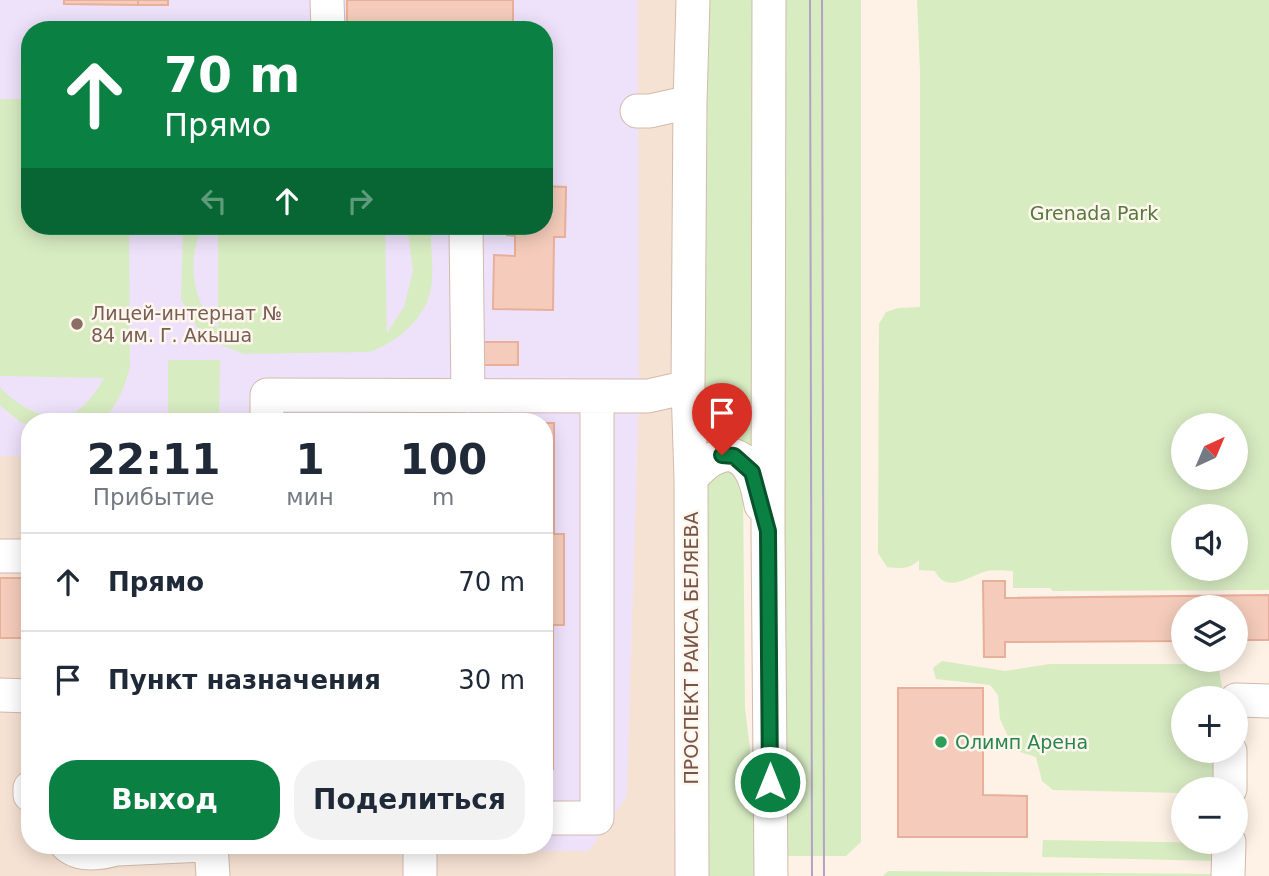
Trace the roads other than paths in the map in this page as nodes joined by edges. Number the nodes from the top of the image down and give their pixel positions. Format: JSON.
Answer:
{"nodes":[{"id":1,"x":327,"y":0,"type":"edge"},
{"id":2,"x":693,"y":0,"type":"edge"},
{"id":3,"x":769,"y":0,"type":"edge"},
{"id":4,"x":328,"y":21,"type":"edge"},
{"id":5,"x":690,"y":102,"type":"junction"},
{"id":6,"x":637,"y":111,"type":"dead end"},
{"id":7,"x":466,"y":235,"type":"edge"},
{"id":8,"x":688,"y":387,"type":"junction"},
{"id":9,"x":468,"y":396,"type":"junction"},
{"id":10,"x":597,"y":396,"type":"junction"},
{"id":11,"x":267,"y":413,"type":"edge"},
{"id":12,"x":691,"y":480,"type":"junction"},
{"id":13,"x":768,"y":531,"type":"junction"},
{"id":14,"x":0,"y":556,"type":"edge"},
{"id":15,"x":21,"y":556,"type":"edge"},
{"id":16,"x":0,"y":695,"type":"edge"},
{"id":17,"x":21,"y":696,"type":"edge"},
{"id":18,"x":1248,"y":700,"type":"edge"},
{"id":19,"x":1269,"y":701,"type":"edge"},
{"id":20,"x":553,"y":818,"type":"edge"},
{"id":21,"x":212,"y":854,"type":"edge"},
{"id":22,"x":420,"y":854,"type":"edge"},
{"id":23,"x":1229,"y":854,"type":"edge"},
{"id":24,"x":213,"y":876,"type":"edge"},
{"id":25,"x":420,"y":876,"type":"edge"},
{"id":26,"x":692,"y":876,"type":"edge"},
{"id":27,"x":771,"y":876,"type":"edge"},
{"id":28,"x":1228,"y":876,"type":"edge"}],
"edges":[{"from":1,"to":4,"type":"street"},
{"from":2,"to":5,"type":"street","name":"ПРОСПЕКТ РАИСА БЕЛЯЕВА"},
{"from":3,"to":13,"type":"street"},
{"from":5,"to":6,"type":"street"},
{"from":5,"to":8,"type":"street","name":"ПРОСПЕКТ РАИСА БЕЛЯЕВА"},
{"from":7,"to":9,"type":"street"},
{"from":8,"to":10,"type":"street"},
{"from":8,"to":12,"type":"street","name":"ПРОСПЕКТ РАИСА БЕЛЯЕВА"},
{"from":9,"to":10,"type":"street"},
{"from":9,"to":11,"type":"street"},
{"from":10,"to":20,"type":"street"},
{"from":12,"to":13,"type":"street"},
{"from":12,"to":26,"type":"street","name":"ПРОСПЕКТ РАИСА БЕЛЯЕВА"},
{"from":13,"to":27,"type":"street"},
{"from":14,"to":15,"type":"street"},
{"from":16,"to":17,"type":"street"},
{"from":18,"to":19,"type":"street"},
{"from":21,"to":24,"type":"street"},
{"from":22,"to":25,"type":"street"},
{"from":23,"to":28,"type":"street"}]}
